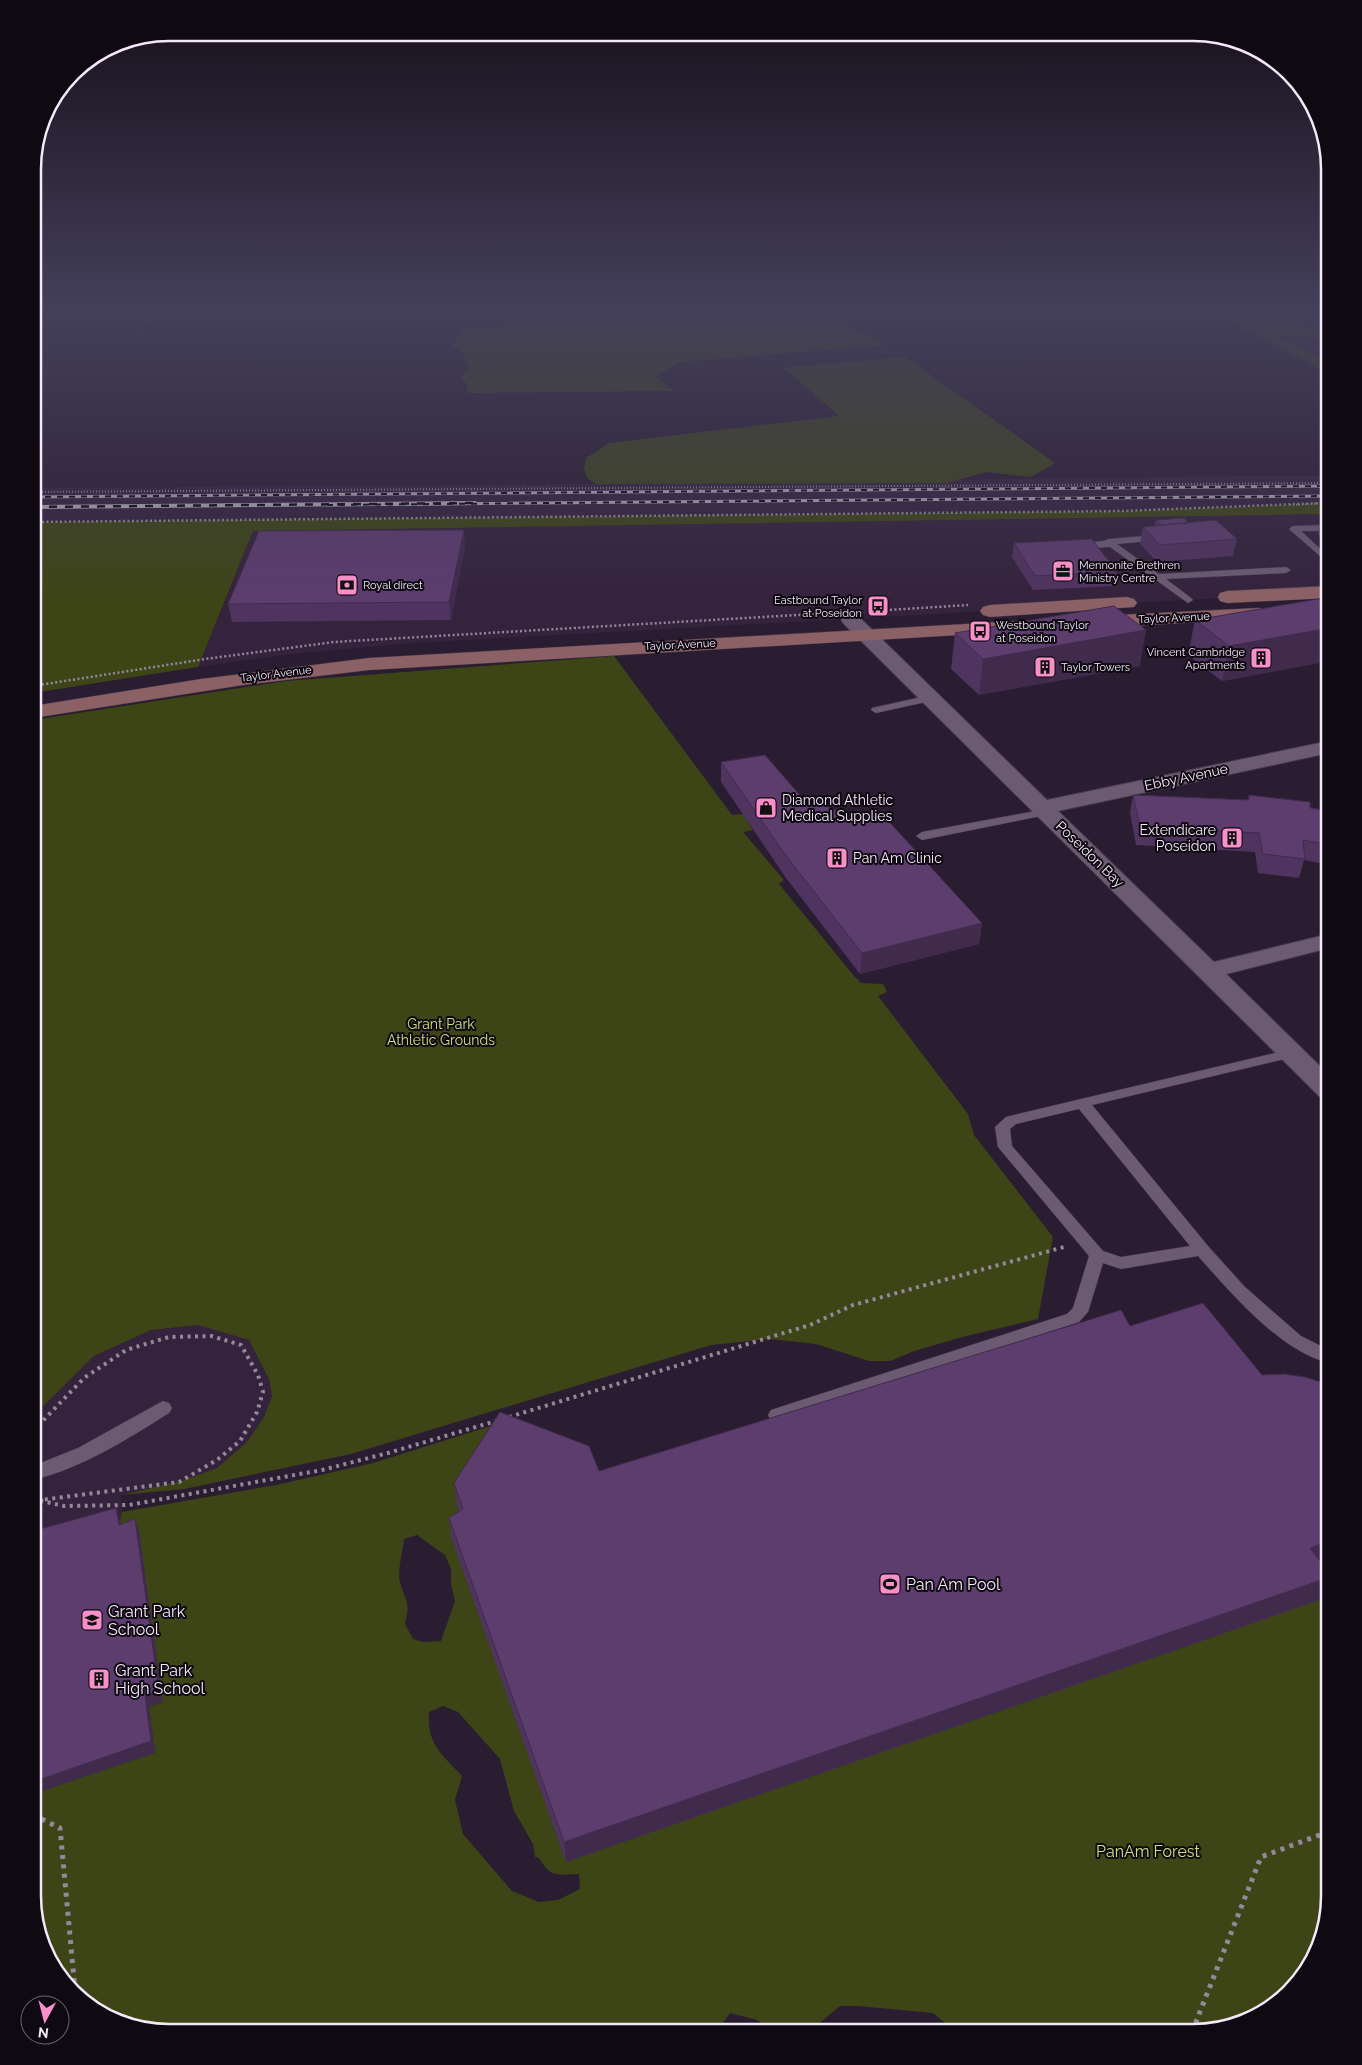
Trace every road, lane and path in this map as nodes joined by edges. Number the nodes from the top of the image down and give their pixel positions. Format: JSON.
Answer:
{"nodes":[{"id":1,"x":1321,"y":483,"type":"edge"},
{"id":2,"x":42,"y":492,"type":"edge"},
{"id":3,"x":1321,"y":503,"type":"edge"},
{"id":4,"x":42,"y":522,"type":"edge"},
{"id":5,"x":1321,"y":528,"type":"edge"},
{"id":6,"x":1165,"y":537,"type":"edge"},
{"id":7,"x":1111,"y":544,"type":"junction"},
{"id":8,"x":1072,"y":547,"type":"edge"},
{"id":9,"x":1321,"y":554,"type":"edge"},
{"id":10,"x":1286,"y":570,"type":"dead end"},
{"id":11,"x":1156,"y":577,"type":"junction"},
{"id":12,"x":1321,"y":593,"type":"edge"},
{"id":13,"x":1188,"y":600,"type":"junction"},
{"id":14,"x":1321,"y":610,"type":"edge"},
{"id":15,"x":850,"y":619,"type":"junction"},
{"id":16,"x":671,"y":628,"type":"dead end"},
{"id":17,"x":866,"y":635,"type":"junction"},
{"id":18,"x":398,"y":644,"type":"dead end"},
{"id":19,"x":309,"y":652,"type":"dead end"},
{"id":20,"x":235,"y":661,"type":"dead end"},
{"id":21,"x":42,"y":692,"type":"edge"},
{"id":22,"x":931,"y":698,"type":"junction"},
{"id":23,"x":876,"y":710,"type":"dead end"},
{"id":24,"x":42,"y":711,"type":"edge"},
{"id":25,"x":1321,"y":749,"type":"edge"},
{"id":26,"x":1045,"y":810,"type":"junction"},
{"id":27,"x":922,"y":836,"type":"dead end"},
{"id":28,"x":1321,"y":943,"type":"edge"},
{"id":29,"x":1208,"y":971,"type":"junction"},
{"id":30,"x":1292,"y":1053,"type":"junction"},
{"id":31,"x":1321,"y":1081,"type":"edge"},
{"id":32,"x":1082,"y":1103,"type":"junction"},
{"id":33,"x":1067,"y":1246,"type":"dead end"},
{"id":34,"x":1202,"y":1250,"type":"junction"},
{"id":35,"x":1097,"y":1255,"type":"junction"},
{"id":36,"x":1321,"y":1353,"type":"edge"},
{"id":37,"x":163,"y":1408,"type":"dead end"},
{"id":38,"x":777,"y":1415,"type":"edge"},
{"id":39,"x":41,"y":1471,"type":"edge"},
{"id":40,"x":41,"y":1501,"type":"edge"},
{"id":41,"x":41,"y":1819,"type":"edge"},
{"id":42,"x":1321,"y":1834,"type":"edge"},
{"id":43,"x":74,"y":1981,"type":"edge"},
{"id":44,"x":1195,"y":2024,"type":"edge"}],
"edges":[{"from":1,"to":2,"type":"path"},
{"from":3,"to":4,"type":"path"},
{"from":5,"to":9,"type":"lane"},
{"from":6,"to":7,"type":"lane"},
{"from":7,"to":8,"type":"lane"},
{"from":7,"to":11,"type":"lane"},
{"from":10,"to":11,"type":"lane"},
{"from":11,"to":13,"type":"lane"},
{"from":12,"to":13,"type":"main road","name":"Taylor Avenue"},
{"from":13,"to":15,"type":"main road","name":"Taylor Avenue"},
{"from":14,"to":17,"type":"main road","name":"Taylor Avenue"},
{"from":15,"to":16,"type":"main road","name":"Taylor Avenue"},
{"from":15,"to":17,"type":"street","name":"Poseidon Bay"},
{"from":17,"to":22,"type":"street","name":"Poseidon Bay"},
{"from":17,"to":24,"type":"main road","name":"Taylor Avenue"},
{"from":18,"to":19,"type":"main road","name":"Taylor Avenue"},
{"from":20,"to":21,"type":"main road","name":"Taylor Avenue"},
{"from":22,"to":23,"type":"lane"},
{"from":22,"to":26,"type":"street","name":"Poseidon Bay"},
{"from":25,"to":26,"type":"street","name":"Ebby Avenue"},
{"from":26,"to":27,"type":"lane"},
{"from":26,"to":29,"type":"street","name":"Poseidon Bay"},
{"from":28,"to":29,"type":"street"},
{"from":29,"to":30,"type":"street","name":"Poseidon Bay"},
{"from":30,"to":31,"type":"street","name":"Poseidon Bay"},
{"from":30,"to":32,"type":"lane"},
{"from":32,"to":34,"type":"lane"},
{"from":32,"to":35,"type":"lane"},
{"from":33,"to":40,"type":"path"},
{"from":34,"to":35,"type":"lane"},
{"from":34,"to":36,"type":"lane"},
{"from":35,"to":38,"type":"lane"},
{"from":37,"to":39,"type":"lane"},
{"from":41,"to":43,"type":"path"},
{"from":42,"to":44,"type":"path"}]}
